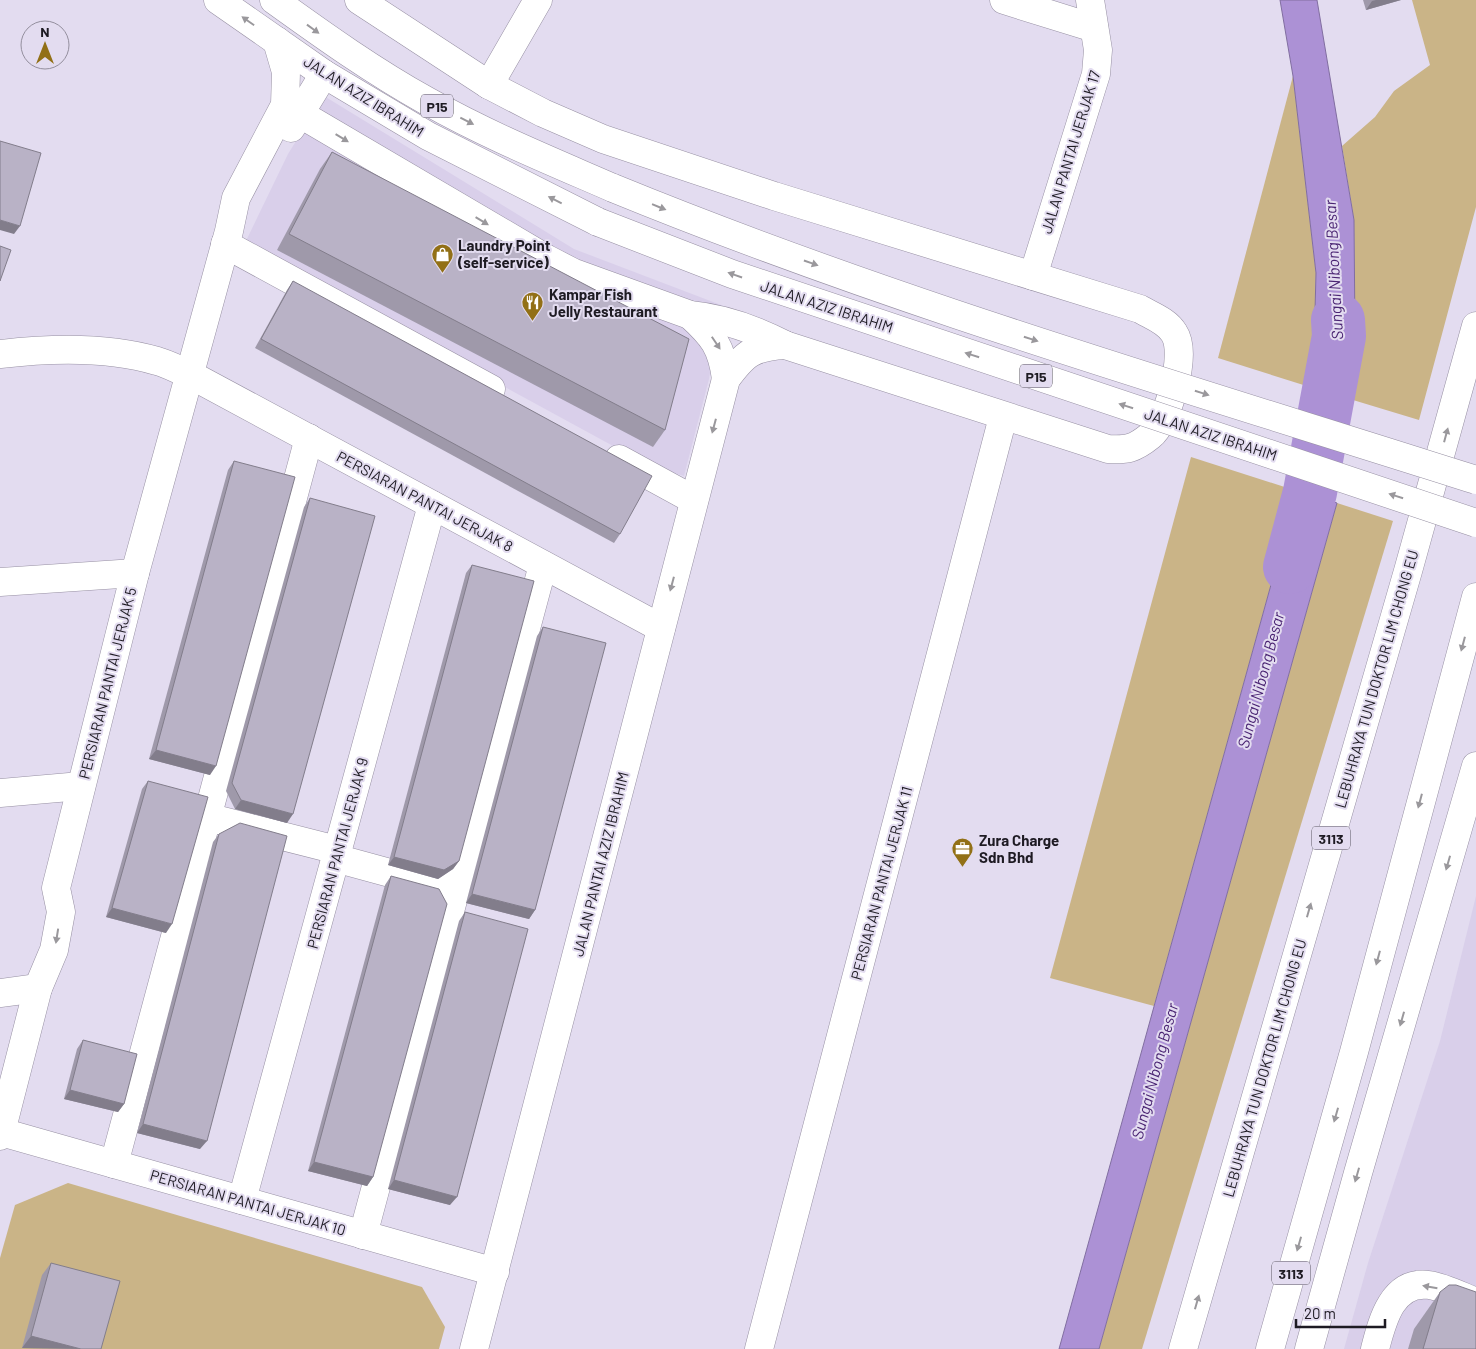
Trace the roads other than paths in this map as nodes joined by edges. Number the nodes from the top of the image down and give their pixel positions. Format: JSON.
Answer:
{"nodes":[{"id":1,"x":218,"y":0,"type":"edge"},
{"id":2,"x":274,"y":0,"type":"edge"},
{"id":3,"x":359,"y":0,"type":"edge"},
{"id":4,"x":538,"y":0,"type":"edge"},
{"id":5,"x":1004,"y":0,"type":"edge"},
{"id":6,"x":1090,"y":0,"type":"edge"},
{"id":7,"x":1094,"y":28,"type":"junction"},
{"id":8,"x":277,"y":41,"type":"junction"},
{"id":9,"x":324,"y":74,"type":"junction"},
{"id":10,"x":489,"y":85,"type":"junction"},
{"id":11,"x":293,"y":109,"type":"junction"},
{"id":12,"x":227,"y":237,"type":"junction"},
{"id":13,"x":1033,"y":276,"type":"junction"},
{"id":14,"x":690,"y":315,"type":"junction"},
{"id":15,"x":1476,"y":326,"type":"edge"},
{"id":16,"x":785,"y":345,"type":"junction"},
{"id":17,"x":0,"y":354,"type":"edge"},
{"id":18,"x":189,"y":374,"type":"junction"},
{"id":19,"x":726,"y":379,"type":"junction"},
{"id":20,"x":512,"y":400,"type":"edge"},
{"id":21,"x":1003,"y":417,"type":"junction"},
{"id":22,"x":308,"y":438,"type":"junction"},
{"id":23,"x":599,"y":448,"type":"edge"},
{"id":24,"x":1476,"y":480,"type":"edge"},
{"id":25,"x":694,"y":500,"type":"junction"},
{"id":26,"x":432,"y":505,"type":"junction"},
{"id":27,"x":1476,"y":523,"type":"edge"},
{"id":28,"x":543,"y":565,"type":"junction"},
{"id":29,"x":135,"y":573,"type":"junction"},
{"id":30,"x":0,"y":582,"type":"edge"},
{"id":31,"x":1476,"y":597,"type":"edge"},
{"id":32,"x":661,"y":628,"type":"junction"},
{"id":33,"x":1476,"y":766,"type":"edge"},
{"id":34,"x":81,"y":786,"type":"junction"},
{"id":35,"x":0,"y":793,"type":"edge"},
{"id":36,"x":207,"y":817,"type":"junction"},
{"id":37,"x":336,"y":854,"type":"junction"},
{"id":38,"x":456,"y":891,"type":"junction"},
{"id":39,"x":38,"y":988,"type":"junction"},
{"id":40,"x":0,"y":993,"type":"edge"},
{"id":41,"x":1,"y":1134,"type":"edge"},
{"id":42,"x":114,"y":1164,"type":"junction"},
{"id":43,"x":242,"y":1200,"type":"junction"},
{"id":44,"x":362,"y":1235,"type":"junction"},
{"id":45,"x":495,"y":1272,"type":"junction"},
{"id":46,"x":1476,"y":1302,"type":"edge"},
{"id":47,"x":474,"y":1349,"type":"edge"},
{"id":48,"x":759,"y":1349,"type":"edge"},
{"id":49,"x":1183,"y":1349,"type":"edge"},
{"id":50,"x":1270,"y":1349,"type":"edge"},
{"id":51,"x":1309,"y":1349,"type":"edge"},
{"id":52,"x":1375,"y":1349,"type":"edge"}],
"edges":[{"from":8,"to":1,"type":"main road","name":"JALAN AZIZ IBRAHIM","number":"P15","one_way":true},
{"from":2,"to":24,"type":"main road","name":"JALAN AZIZ IBRAHIM","number":"P15","one_way":true,"bridge":true},
{"from":3,"to":10,"type":"main road"},
{"from":4,"to":10,"type":"main road"},
{"from":5,"to":7,"type":"main road"},
{"from":6,"to":7,"type":"main road","name":"JALAN PANTAI JERJAK 17"},
{"from":7,"to":13,"type":"main road","name":"JALAN PANTAI JERJAK 17"},
{"from":8,"to":9,"type":"main road","name":"JALAN AZIZ IBRAHIM","number":"P15"},
{"from":8,"to":11,"type":"main road","name":"PERSIARAN PANTAI JERJAK 5"},
{"from":9,"to":11,"type":"main road","name":"PERSIARAN PANTAI JERJAK 5"},
{"from":27,"to":9,"type":"main road","name":"JALAN AZIZ IBRAHIM","number":"P15","one_way":true,"bridge":true},
{"from":10,"to":13,"type":"main road"},
{"from":11,"to":12,"type":"main road","name":"PERSIARAN PANTAI JERJAK 5"},
{"from":11,"to":14,"type":"main road","one_way":true},
{"from":12,"to":18,"type":"main road","name":"PERSIARAN PANTAI JERJAK 5"},
{"from":12,"to":20,"type":"main road"},
{"from":13,"to":21,"type":"main road"},
{"from":14,"to":16,"type":"main road"},
{"from":14,"to":19,"type":"main road","name":"JALAN PANTAI AZIZ IBRAHIM","one_way":true},
{"from":49,"to":15,"type":"main road","name":"LEBUHRAYA TUN DOKTOR LIM CHONG EU","number":"3113","one_way":true},
{"from":16,"to":19,"type":"main road","name":"JALAN PANTAI AZIZ IBRAHIM"},
{"from":16,"to":21,"type":"main road"},
{"from":17,"to":18,"type":"main road","name":"PERSIARAN PANTAI JERJAK 8"},
{"from":18,"to":22,"type":"main road","name":"PERSIARAN PANTAI JERJAK 8"},
{"from":18,"to":29,"type":"main road","name":"PERSIARAN PANTAI JERJAK 5"},
{"from":19,"to":25,"type":"main road","name":"JALAN PANTAI AZIZ IBRAHIM","one_way":true},
{"from":21,"to":48,"type":"main road","name":"PERSIARAN PANTAI JERJAK 11"},
{"from":22,"to":26,"type":"main road","name":"PERSIARAN PANTAI JERJAK 8"},
{"from":22,"to":36,"type":"main road"},
{"from":23,"to":25,"type":"main road"},
{"from":25,"to":32,"type":"main road","name":"JALAN PANTAI AZIZ IBRAHIM","one_way":true},
{"from":26,"to":28,"type":"main road","name":"PERSIARAN PANTAI JERJAK 8"},
{"from":26,"to":37,"type":"main road","name":"PERSIARAN PANTAI JERJAK 9"},
{"from":28,"to":32,"type":"main road","name":"PERSIARAN PANTAI JERJAK 8"},
{"from":28,"to":38,"type":"main road"},
{"from":29,"to":30,"type":"main road"},
{"from":29,"to":34,"type":"main road","name":"PERSIARAN PANTAI JERJAK 5"},
{"from":31,"to":50,"type":"main road","number":"3113","one_way":true},
{"from":32,"to":45,"type":"main road","name":"JALAN PANTAI AZIZ IBRAHIM"},
{"from":33,"to":51,"type":"main road","one_way":true},
{"from":34,"to":35,"type":"main road"},
{"from":34,"to":39,"type":"main road","name":"PERSIARAN PANTAI JERJAK 5","one_way":true},
{"from":36,"to":37,"type":"main road"},
{"from":36,"to":42,"type":"main road"},
{"from":37,"to":38,"type":"main road"},
{"from":37,"to":43,"type":"main road","name":"PERSIARAN PANTAI JERJAK 9"},
{"from":38,"to":44,"type":"main road"},
{"from":39,"to":40,"type":"main road"},
{"from":39,"to":41,"type":"main road","name":"PERSIARAN PANTAI JERJAK 5"},
{"from":41,"to":42,"type":"main road","name":"PERSIARAN PANTAI JERJAK 10"},
{"from":42,"to":43,"type":"main road","name":"PERSIARAN PANTAI JERJAK 10"},
{"from":43,"to":44,"type":"main road","name":"PERSIARAN PANTAI JERJAK 10"},
{"from":44,"to":45,"type":"main road","name":"PERSIARAN PANTAI JERJAK 10"},
{"from":45,"to":47,"type":"main road","name":"JALAN PANTAI AZIZ IBRAHIM"},
{"from":46,"to":52,"type":"main road","one_way":true}]}
